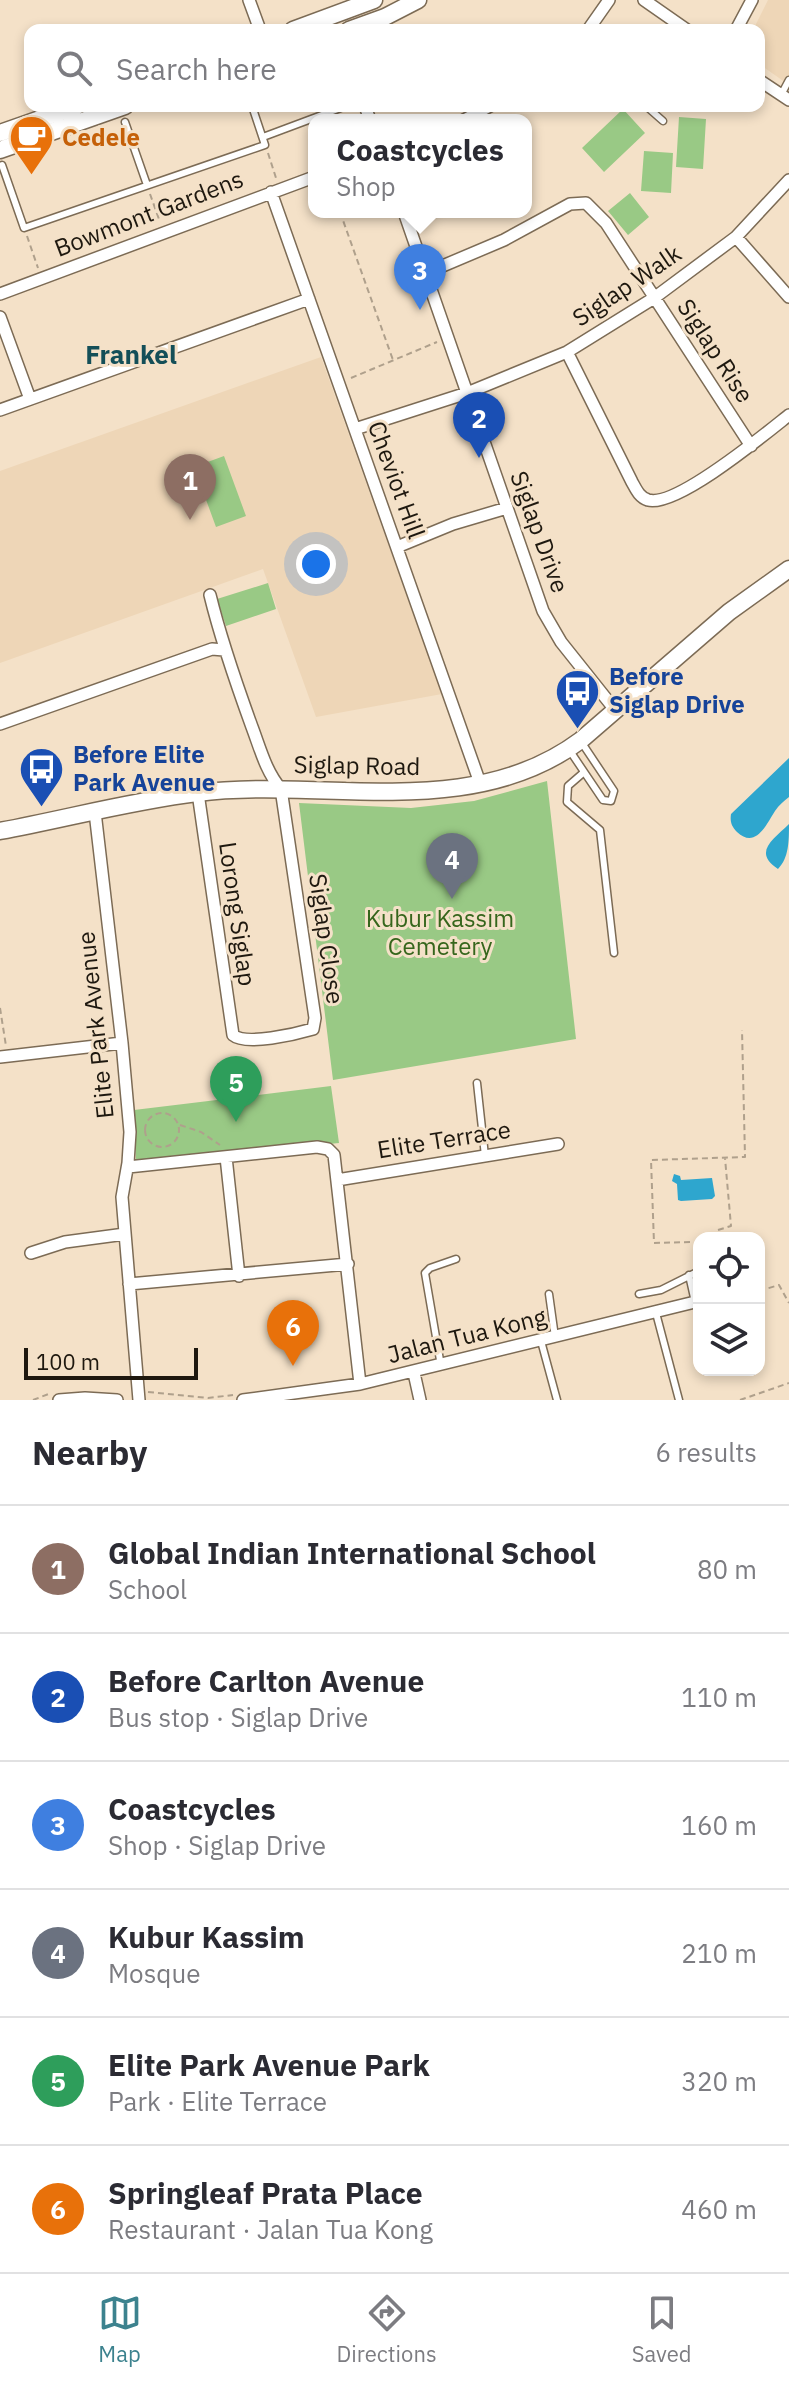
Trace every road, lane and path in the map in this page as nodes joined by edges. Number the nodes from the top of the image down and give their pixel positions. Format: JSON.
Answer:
{"nodes":[{"id":1,"x":249,"y":0,"type":"edge"},
{"id":2,"x":374,"y":0,"type":"edge"},
{"id":3,"x":418,"y":0,"type":"edge"},
{"id":4,"x":609,"y":0,"type":"edge"},
{"id":5,"x":644,"y":0,"type":"edge"},
{"id":6,"x":752,"y":0,"type":"edge"},
{"id":7,"x":336,"y":23,"type":"edge"},
{"id":8,"x":258,"y":24,"type":"edge"},
{"id":9,"x":366,"y":24,"type":"edge"},
{"id":10,"x":592,"y":24,"type":"edge"},
{"id":11,"x":678,"y":24,"type":"edge"},
{"id":12,"x":739,"y":24,"type":"edge"},
{"id":13,"x":789,"y":80,"type":"edge"},
{"id":14,"x":765,"y":84,"type":"edge"},
{"id":15,"x":785,"y":97,"type":"edge"},
{"id":16,"x":60,"y":112,"type":"edge"},
{"id":17,"x":254,"y":112,"type":"edge"},
{"id":18,"x":653,"y":112,"type":"edge"},
{"id":19,"x":125,"y":114,"type":"edge"},
{"id":20,"x":663,"y":121,"type":"dead end"},
{"id":21,"x":308,"y":122,"type":"edge"},
{"id":22,"x":0,"y":133,"type":"edge"},
{"id":23,"x":264,"y":141,"type":"junction"},
{"id":24,"x":1,"y":158,"type":"edge"},
{"id":25,"x":308,"y":179,"type":"edge"},
{"id":26,"x":789,"y":180,"type":"edge"},
{"id":27,"x":147,"y":185,"type":"junction"},
{"id":28,"x":275,"y":191,"type":"junction"},
{"id":29,"x":342,"y":218,"type":"edge"},
{"id":30,"x":406,"y":218,"type":"edge"},
{"id":31,"x":24,"y":228,"type":"junction"},
{"id":32,"x":163,"y":233,"type":"junction"},
{"id":33,"x":736,"y":237,"type":"junction"},
{"id":34,"x":426,"y":273,"type":"junction"},
{"id":35,"x":41,"y":279,"type":"junction"},
{"id":36,"x":0,"y":294,"type":"edge"},
{"id":37,"x":789,"y":297,"type":"edge"},
{"id":38,"x":654,"y":298,"type":"junction"},
{"id":39,"x":309,"y":299,"type":"junction"},
{"id":40,"x":0,"y":317,"type":"edge"},
{"id":41,"x":448,"y":338,"type":"junction"},
{"id":42,"x":567,"y":352,"type":"junction"},
{"id":43,"x":393,"y":360,"type":"junction"},
{"id":44,"x":338,"y":383,"type":"junction"},
{"id":45,"x":467,"y":393,"type":"junction"},
{"id":46,"x":30,"y":399,"type":"junction"},
{"id":47,"x":0,"y":410,"type":"edge"},
{"id":48,"x":789,"y":415,"type":"edge"},
{"id":49,"x":355,"y":429,"type":"junction"},
{"id":50,"x":751,"y":446,"type":"junction"},
{"id":51,"x":507,"y":508,"type":"junction"},
{"id":52,"x":397,"y":547,"type":"junction"},
{"id":53,"x":789,"y":569,"type":"edge"},
{"id":54,"x":210,"y":595,"type":"dead end"},
{"id":55,"x":224,"y":650,"type":"junction"},
{"id":56,"x":619,"y":709,"type":"junction"},
{"id":57,"x":0,"y":724,"type":"edge"},
{"id":58,"x":575,"y":744,"type":"junction"},
{"id":59,"x":583,"y":773,"type":"junction"},
{"id":60,"x":480,"y":783,"type":"junction"},
{"id":61,"x":278,"y":785,"type":"junction"},
{"id":62,"x":198,"y":793,"type":"junction"},
{"id":63,"x":95,"y":812,"type":"junction"},
{"id":64,"x":0,"y":831,"type":"edge"},
{"id":65,"x":614,"y":953,"type":"dead end"},
{"id":66,"x":0,"y":1008,"type":"edge"},
{"id":67,"x":742,"y":1030,"type":"dead end"},
{"id":68,"x":237,"y":1039,"type":"joint"},
{"id":69,"x":122,"y":1043,"type":"junction"},
{"id":70,"x":2,"y":1054,"type":"edge"},
{"id":71,"x":477,"y":1083,"type":"dead end"},
{"id":72,"x":178,"y":1125,"type":"junction"},
{"id":73,"x":558,"y":1144,"type":"dead end"},
{"id":74,"x":485,"y":1156,"type":"junction"},
{"id":75,"x":226,"y":1157,"type":"junction"},
{"id":76,"x":725,"y":1157,"type":"junction"},
{"id":77,"x":128,"y":1167,"type":"junction"},
{"id":78,"x":337,"y":1180,"type":"junction"},
{"id":79,"x":718,"y":1230,"type":"dead end"},
{"id":80,"x":125,"y":1234,"type":"junction"},
{"id":81,"x":690,"y":1242,"type":"dead end"},
{"id":82,"x":31,"y":1253,"type":"dead end"},
{"id":83,"x":456,"y":1259,"type":"dead end"},
{"id":84,"x":348,"y":1264,"type":"junction"},
{"id":85,"x":693,"y":1273,"type":"edge"},
{"id":86,"x":689,"y":1275,"type":"junction"},
{"id":87,"x":239,"y":1276,"type":"junction"},
{"id":88,"x":129,"y":1284,"type":"junction"},
{"id":89,"x":693,"y":1288,"type":"edge"},
{"id":90,"x":765,"y":1289,"type":"edge"},
{"id":91,"x":549,"y":1294,"type":"dead end"},
{"id":92,"x":639,"y":1294,"type":"dead end"},
{"id":93,"x":693,"y":1303,"type":"edge"},
{"id":94,"x":789,"y":1303,"type":"edge"},
{"id":95,"x":656,"y":1313,"type":"junction"},
{"id":96,"x":555,"y":1337,"type":"junction"},
{"id":97,"x":541,"y":1341,"type":"junction"},
{"id":98,"x":441,"y":1366,"type":"junction"},
{"id":99,"x":414,"y":1373,"type":"junction"},
{"id":100,"x":789,"y":1383,"type":"edge"},
{"id":101,"x":360,"y":1384,"type":"junction"},
{"id":102,"x":139,"y":1395,"type":"edge"},
{"id":103,"x":240,"y":1397,"type":"edge"},
{"id":104,"x":59,"y":1400,"type":"edge"},
{"id":105,"x":117,"y":1400,"type":"edge"},
{"id":106,"x":420,"y":1400,"type":"edge"},
{"id":107,"x":557,"y":1400,"type":"edge"},
{"id":108,"x":679,"y":1400,"type":"edge"},
{"id":109,"x":740,"y":1400,"type":"edge"}],
"edges":[{"from":1,"to":8,"type":"street"},
{"from":2,"to":7,"type":"main road"},
{"from":3,"to":9,"type":"main road"},
{"from":4,"to":10,"type":"street"},
{"from":5,"to":11,"type":"street"},
{"from":6,"to":12,"type":"street"},
{"from":13,"to":15,"type":"lane"},
{"from":14,"to":15,"type":"street"},
{"from":16,"to":22,"type":"main road"},
{"from":17,"to":23,"type":"lane"},
{"from":18,"to":20,"type":"lane"},
{"from":19,"to":24,"type":"main road"},
{"from":19,"to":27,"type":"lane"},
{"from":21,"to":23,"type":"lane"},
{"from":23,"to":27,"type":"lane"},
{"from":23,"to":28,"type":"path"},
{"from":24,"to":31,"type":"lane"},
{"from":25,"to":28,"type":"street","name":"Bowmont Gardens"},
{"from":26,"to":33,"type":"street","name":"Siglap Walk"},
{"from":27,"to":31,"type":"lane"},
{"from":27,"to":32,"type":"path"},
{"from":28,"to":32,"type":"street","name":"Bowmont Gardens"},
{"from":28,"to":39,"type":"street","name":"Cheviot Hill"},
{"from":29,"to":43,"type":"path"},
{"from":30,"to":34,"type":"street","name":"Siglap Drive"},
{"from":31,"to":35,"type":"path"},
{"from":32,"to":35,"type":"street","name":"Bowmont Gardens"},
{"from":33,"to":37,"type":"street"},
{"from":33,"to":38,"type":"street","name":"Siglap Walk"},
{"from":34,"to":38,"type":"street","name":"Siglap Rise"},
{"from":34,"to":41,"type":"street","name":"Siglap Drive"},
{"from":35,"to":36,"type":"street","name":"Bowmont Gardens"},
{"from":38,"to":42,"type":"street","name":"Siglap Walk"},
{"from":38,"to":50,"type":"street","name":"Siglap Rise"},
{"from":39,"to":44,"type":"street","name":"Cheviot Hill"},
{"from":39,"to":46,"type":"street"},
{"from":40,"to":46,"type":"street"},
{"from":41,"to":43,"type":"path"},
{"from":41,"to":45,"type":"street","name":"Siglap Drive"},
{"from":42,"to":45,"type":"street","name":"Siglap Walk"},
{"from":42,"to":50,"type":"street"},
{"from":43,"to":44,"type":"path"},
{"from":44,"to":49,"type":"street","name":"Cheviot Hill"},
{"from":45,"to":49,"type":"street","name":"Siglap Walk"},
{"from":45,"to":51,"type":"street","name":"Siglap Drive"},
{"from":46,"to":47,"type":"street"},
{"from":48,"to":50,"type":"street"},
{"from":49,"to":52,"type":"street","name":"Cheviot Hill"},
{"from":51,"to":52,"type":"street"},
{"from":51,"to":56,"type":"street","name":"Siglap Drive"},
{"from":52,"to":60,"type":"street","name":"Cheviot Hill"},
{"from":53,"to":56,"type":"main road","name":"Siglap Road"},
{"from":54,"to":55,"type":"street","name":"Siglap Close"},
{"from":55,"to":57,"type":"street"},
{"from":55,"to":61,"type":"street","name":"Siglap Close"},
{"from":56,"to":58,"type":"main road","name":"Siglap Road"},
{"from":58,"to":59,"type":"lane"},
{"from":58,"to":59,"type":"lane"},
{"from":58,"to":60,"type":"main road","name":"Siglap Road"},
{"from":59,"to":65,"type":"lane"},
{"from":60,"to":61,"type":"main road","name":"Siglap Road"},
{"from":61,"to":62,"type":"main road","name":"Siglap Road"},
{"from":61,"to":68,"type":"street","name":"Siglap Close"},
{"from":62,"to":63,"type":"main road","name":"Siglap Road"},
{"from":62,"to":68,"type":"street","name":"Lorong Siglap"},
{"from":63,"to":64,"type":"main road","name":"Siglap Road"},
{"from":63,"to":69,"type":"street","name":"Elite Park Avenue"},
{"from":66,"to":70,"type":"path"},
{"from":67,"to":76,"type":"path"},
{"from":69,"to":70,"type":"street"},
{"from":69,"to":77,"type":"street","name":"Elite Park Avenue"},
{"from":71,"to":74,"type":"lane"},
{"from":72,"to":72,"type":"path"},
{"from":72,"to":75,"type":"path"},
{"from":73,"to":74,"type":"street","name":"Elite Terrace"},
{"from":74,"to":78,"type":"street","name":"Elite Terrace"},
{"from":75,"to":77,"type":"street"},
{"from":75,"to":78,"type":"street"},
{"from":75,"to":87,"type":"street"},
{"from":76,"to":79,"type":"path"},
{"from":76,"to":81,"type":"path"},
{"from":77,"to":80,"type":"street","name":"Elite Park Avenue"},
{"from":78,"to":84,"type":"street"},
{"from":80,"to":82,"type":"street"},
{"from":80,"to":88,"type":"street","name":"Elite Park Avenue"},
{"from":83,"to":98,"type":"lane"},
{"from":84,"to":87,"type":"street"},
{"from":84,"to":101,"type":"street"},
{"from":85,"to":86,"type":"lane"},
{"from":86,"to":89,"type":"lane"},
{"from":86,"to":92,"type":"lane"},
{"from":87,"to":88,"type":"street"},
{"from":88,"to":102,"type":"street","name":"Elite Park Avenue"},
{"from":90,"to":94,"type":"path"},
{"from":91,"to":96,"type":"lane"},
{"from":93,"to":95,"type":"street","name":"Jalan Tua Kong"},
{"from":95,"to":96,"type":"street","name":"Jalan Tua Kong"},
{"from":95,"to":108,"type":"lane"},
{"from":96,"to":97,"type":"street","name":"Jalan Tua Kong"},
{"from":97,"to":98,"type":"street","name":"Jalan Tua Kong"},
{"from":97,"to":107,"type":"lane"},
{"from":98,"to":99,"type":"street","name":"Jalan Tua Kong"},
{"from":99,"to":101,"type":"street","name":"Jalan Tua Kong"},
{"from":99,"to":106,"type":"street"},
{"from":100,"to":109,"type":"path"},
{"from":101,"to":103,"type":"street","name":"Jalan Tua Kong"},
{"from":102,"to":103,"type":"path"},
{"from":104,"to":105,"type":"street"}]}
